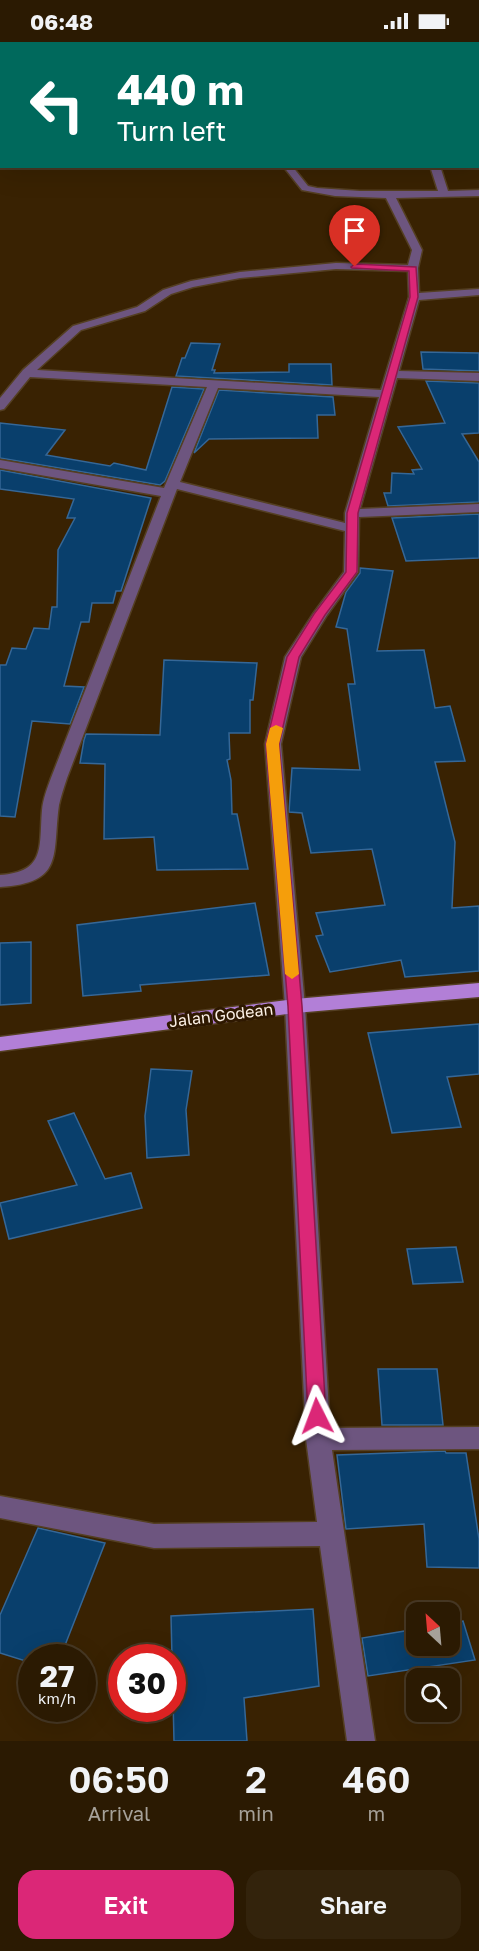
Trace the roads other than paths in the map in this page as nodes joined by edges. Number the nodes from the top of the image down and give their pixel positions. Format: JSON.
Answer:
{"nodes":[{"id":1,"x":289,"y":168,"type":"edge"},
{"id":2,"x":436,"y":168,"type":"edge"},
{"id":3,"x":479,"y":193,"type":"edge"},
{"id":4,"x":444,"y":194,"type":"junction"},
{"id":5,"x":389,"y":195,"type":"junction"},
{"id":6,"x":413,"y":268,"type":"junction"},
{"id":7,"x":479,"y":292,"type":"edge"},
{"id":8,"x":414,"y":297,"type":"junction"},
{"id":9,"x":27,"y":373,"type":"junction"},
{"id":10,"x":391,"y":374,"type":"junction"},
{"id":11,"x":479,"y":377,"type":"edge"},
{"id":12,"x":214,"y":384,"type":"junction"},
{"id":13,"x":386,"y":394,"type":"junction"},
{"id":14,"x":0,"y":406,"type":"edge"},
{"id":15,"x":0,"y":464,"type":"edge"},
{"id":16,"x":171,"y":489,"type":"junction"},
{"id":17,"x":479,"y":508,"type":"edge"},
{"id":18,"x":352,"y":513,"type":"junction"},
{"id":19,"x":352,"y":529,"type":"junction"},
{"id":20,"x":0,"y":881,"type":"edge"},
{"id":21,"x":479,"y":990,"type":"edge"},
{"id":22,"x":295,"y":1006,"type":"junction"},
{"id":23,"x":0,"y":1044,"type":"edge"},
{"id":24,"x":479,"y":1438,"type":"edge"},
{"id":25,"x":318,"y":1439,"type":"junction"},
{"id":26,"x":0,"y":1507,"type":"edge"},
{"id":27,"x":332,"y":1534,"type":"junction"},
{"id":28,"x":361,"y":1741,"type":"edge"}],
"edges":[{"from":1,"to":5,"type":"street"},
{"from":2,"to":4,"type":"street"},
{"from":3,"to":4,"type":"street"},
{"from":4,"to":5,"type":"street"},
{"from":5,"to":6,"type":"street"},
{"from":6,"to":8,"type":"street"},
{"from":6,"to":9,"type":"street"},
{"from":7,"to":8,"type":"street"},
{"from":8,"to":10,"type":"street"},
{"from":9,"to":12,"type":"street"},
{"from":9,"to":14,"type":"street"},
{"from":10,"to":11,"type":"street"},
{"from":10,"to":13,"type":"street"},
{"from":12,"to":13,"type":"street"},
{"from":12,"to":16,"type":"street"},
{"from":13,"to":18,"type":"street"},
{"from":15,"to":16,"type":"street"},
{"from":16,"to":19,"type":"street"},
{"from":16,"to":20,"type":"street"},
{"from":17,"to":18,"type":"street"},
{"from":18,"to":19,"type":"street"},
{"from":19,"to":22,"type":"street"},
{"from":21,"to":22,"type":"main road","name":"Jalan Godean"},
{"from":22,"to":23,"type":"main road","name":"Jalan Godean"},
{"from":22,"to":25,"type":"street"},
{"from":24,"to":25,"type":"street"},
{"from":25,"to":27,"type":"street"},
{"from":26,"to":27,"type":"street"},
{"from":27,"to":28,"type":"street"}]}
